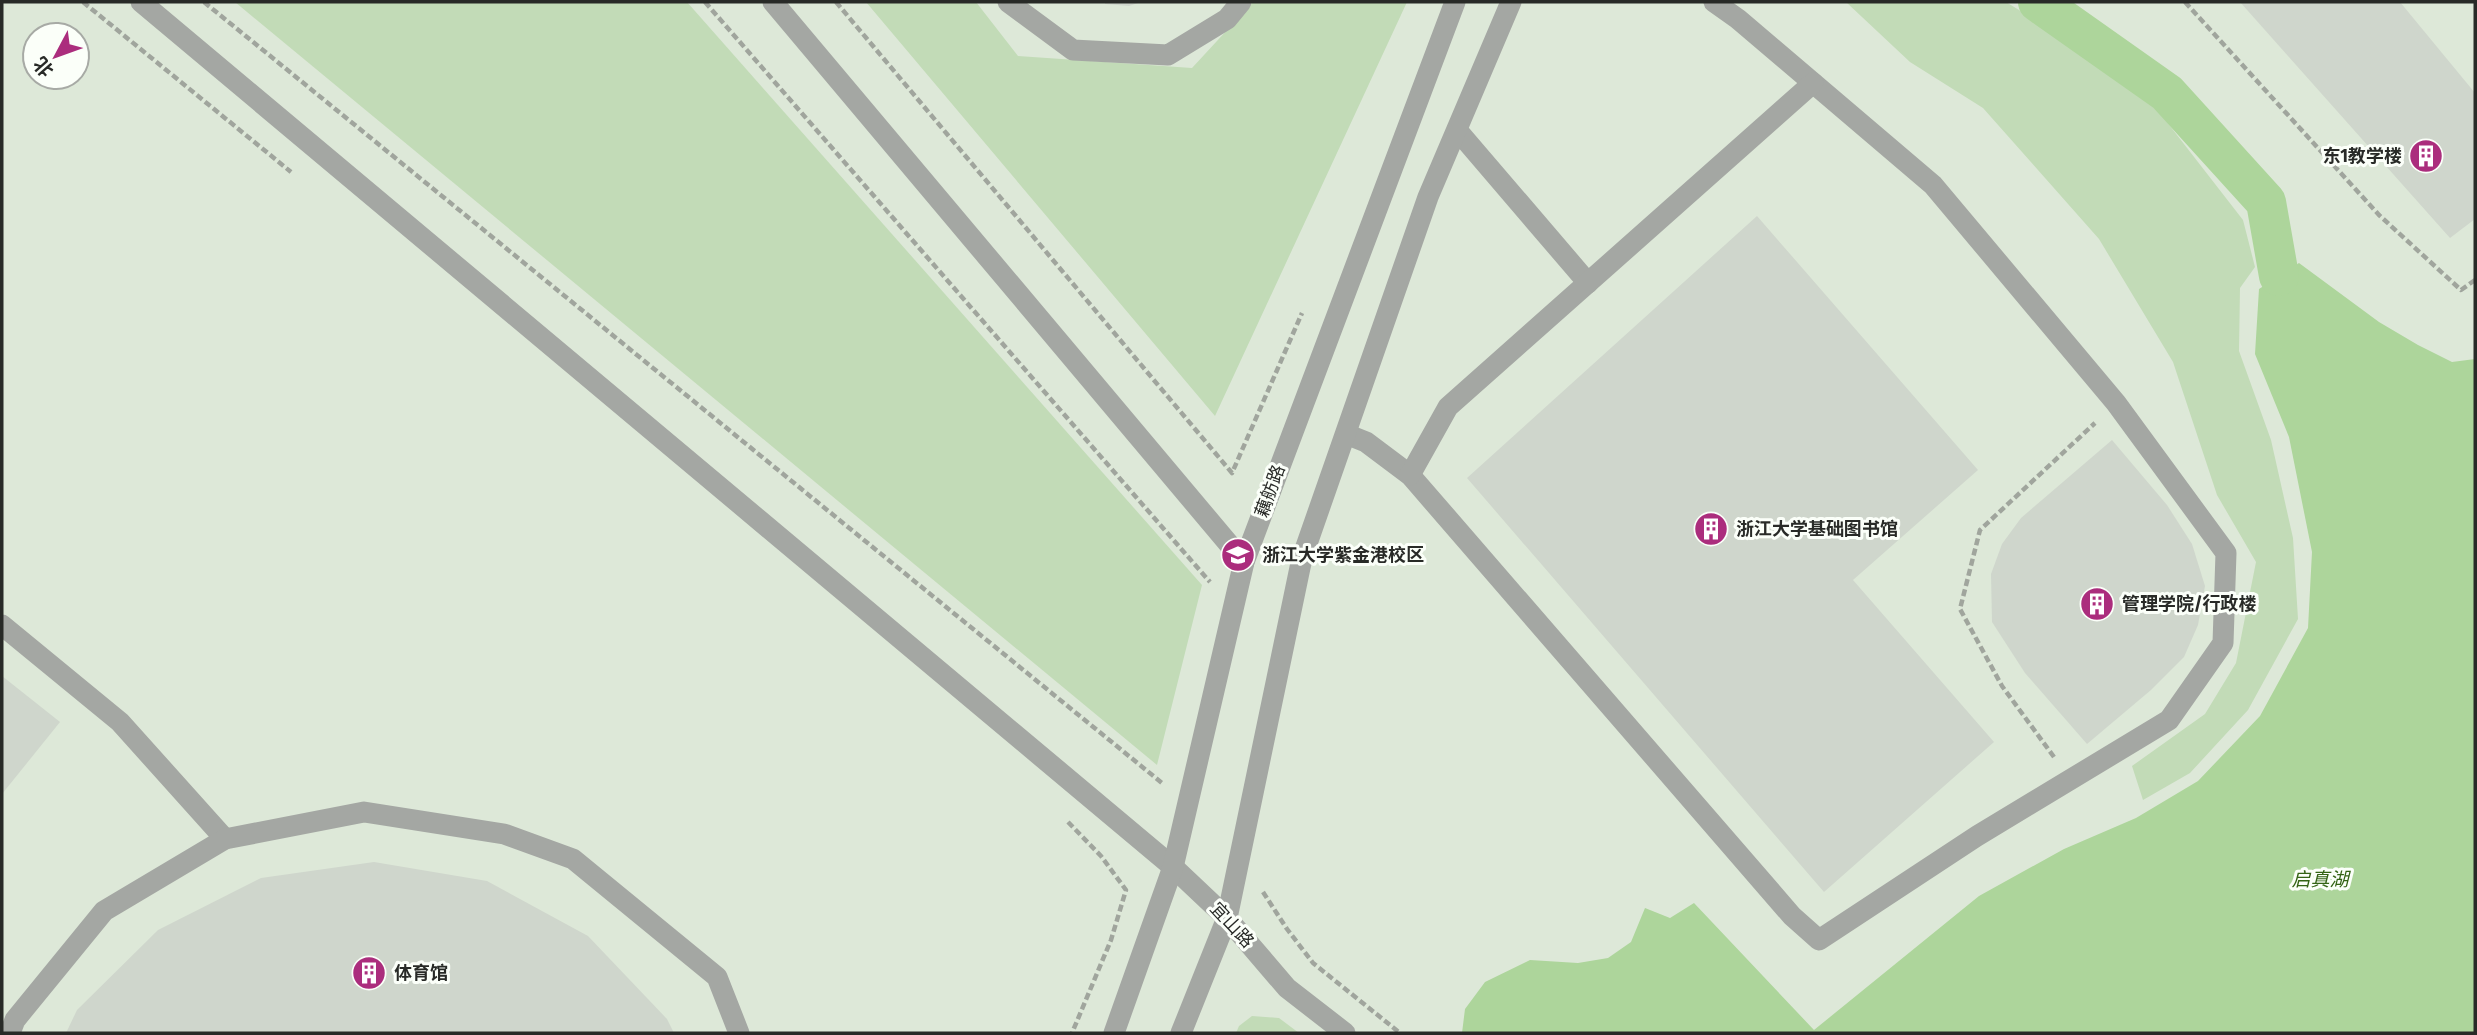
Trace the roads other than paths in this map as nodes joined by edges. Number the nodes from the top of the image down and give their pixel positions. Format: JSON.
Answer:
{"nodes":[{"id":1,"x":141,"y":2,"type":"edge"},
{"id":2,"x":773,"y":2,"type":"edge"},
{"id":3,"x":1008,"y":2,"type":"edge"},
{"id":4,"x":1241,"y":2,"type":"edge"},
{"id":5,"x":1455,"y":2,"type":"edge"},
{"id":6,"x":1511,"y":2,"type":"edge"},
{"id":7,"x":1714,"y":2,"type":"edge"},
{"id":8,"x":1813,"y":83,"type":"junction"},
{"id":9,"x":1457,"y":130,"type":"junction"},
{"id":10,"x":1588,"y":283,"type":"junction"},
{"id":11,"x":1346,"y":434,"type":"junction"},
{"id":12,"x":1410,"y":475,"type":"junction"},
{"id":13,"x":1244,"y":562,"type":"junction"},
{"id":14,"x":2,"y":625,"type":"edge"},
{"id":15,"x":225,"y":839,"type":"junction"},
{"id":16,"x":1173,"y":866,"type":"junction"},
{"id":17,"x":1227,"y":918,"type":"junction"},
{"id":18,"x":10,"y":1033,"type":"edge"},
{"id":19,"x":738,"y":1033,"type":"edge"},
{"id":20,"x":1114,"y":1033,"type":"edge"},
{"id":21,"x":1181,"y":1033,"type":"edge"},
{"id":22,"x":1345,"y":1033,"type":"edge"}],
"edges":[{"from":1,"to":16,"type":"street","name":"宜山路"},
{"from":2,"to":13,"type":"street"},
{"from":3,"to":4,"type":"street"},
{"from":5,"to":13,"type":"street","name":"藕舫路"},
{"from":6,"to":9,"type":"street"},
{"from":7,"to":8,"type":"street"},
{"from":8,"to":10,"type":"street"},
{"from":8,"to":12,"type":"street"},
{"from":9,"to":10,"type":"street"},
{"from":9,"to":11,"type":"street"},
{"from":10,"to":12,"type":"street"},
{"from":11,"to":12,"type":"street"},
{"from":11,"to":17,"type":"street"},
{"from":13,"to":16,"type":"street","name":"藕舫路"},
{"from":14,"to":15,"type":"street"},
{"from":15,"to":18,"type":"street"},
{"from":15,"to":19,"type":"street"},
{"from":16,"to":17,"type":"street","name":"宜山路"},
{"from":16,"to":20,"type":"street","name":"藕舫路"},
{"from":17,"to":21,"type":"street"},
{"from":17,"to":22,"type":"street","name":"宜山路"}]}
